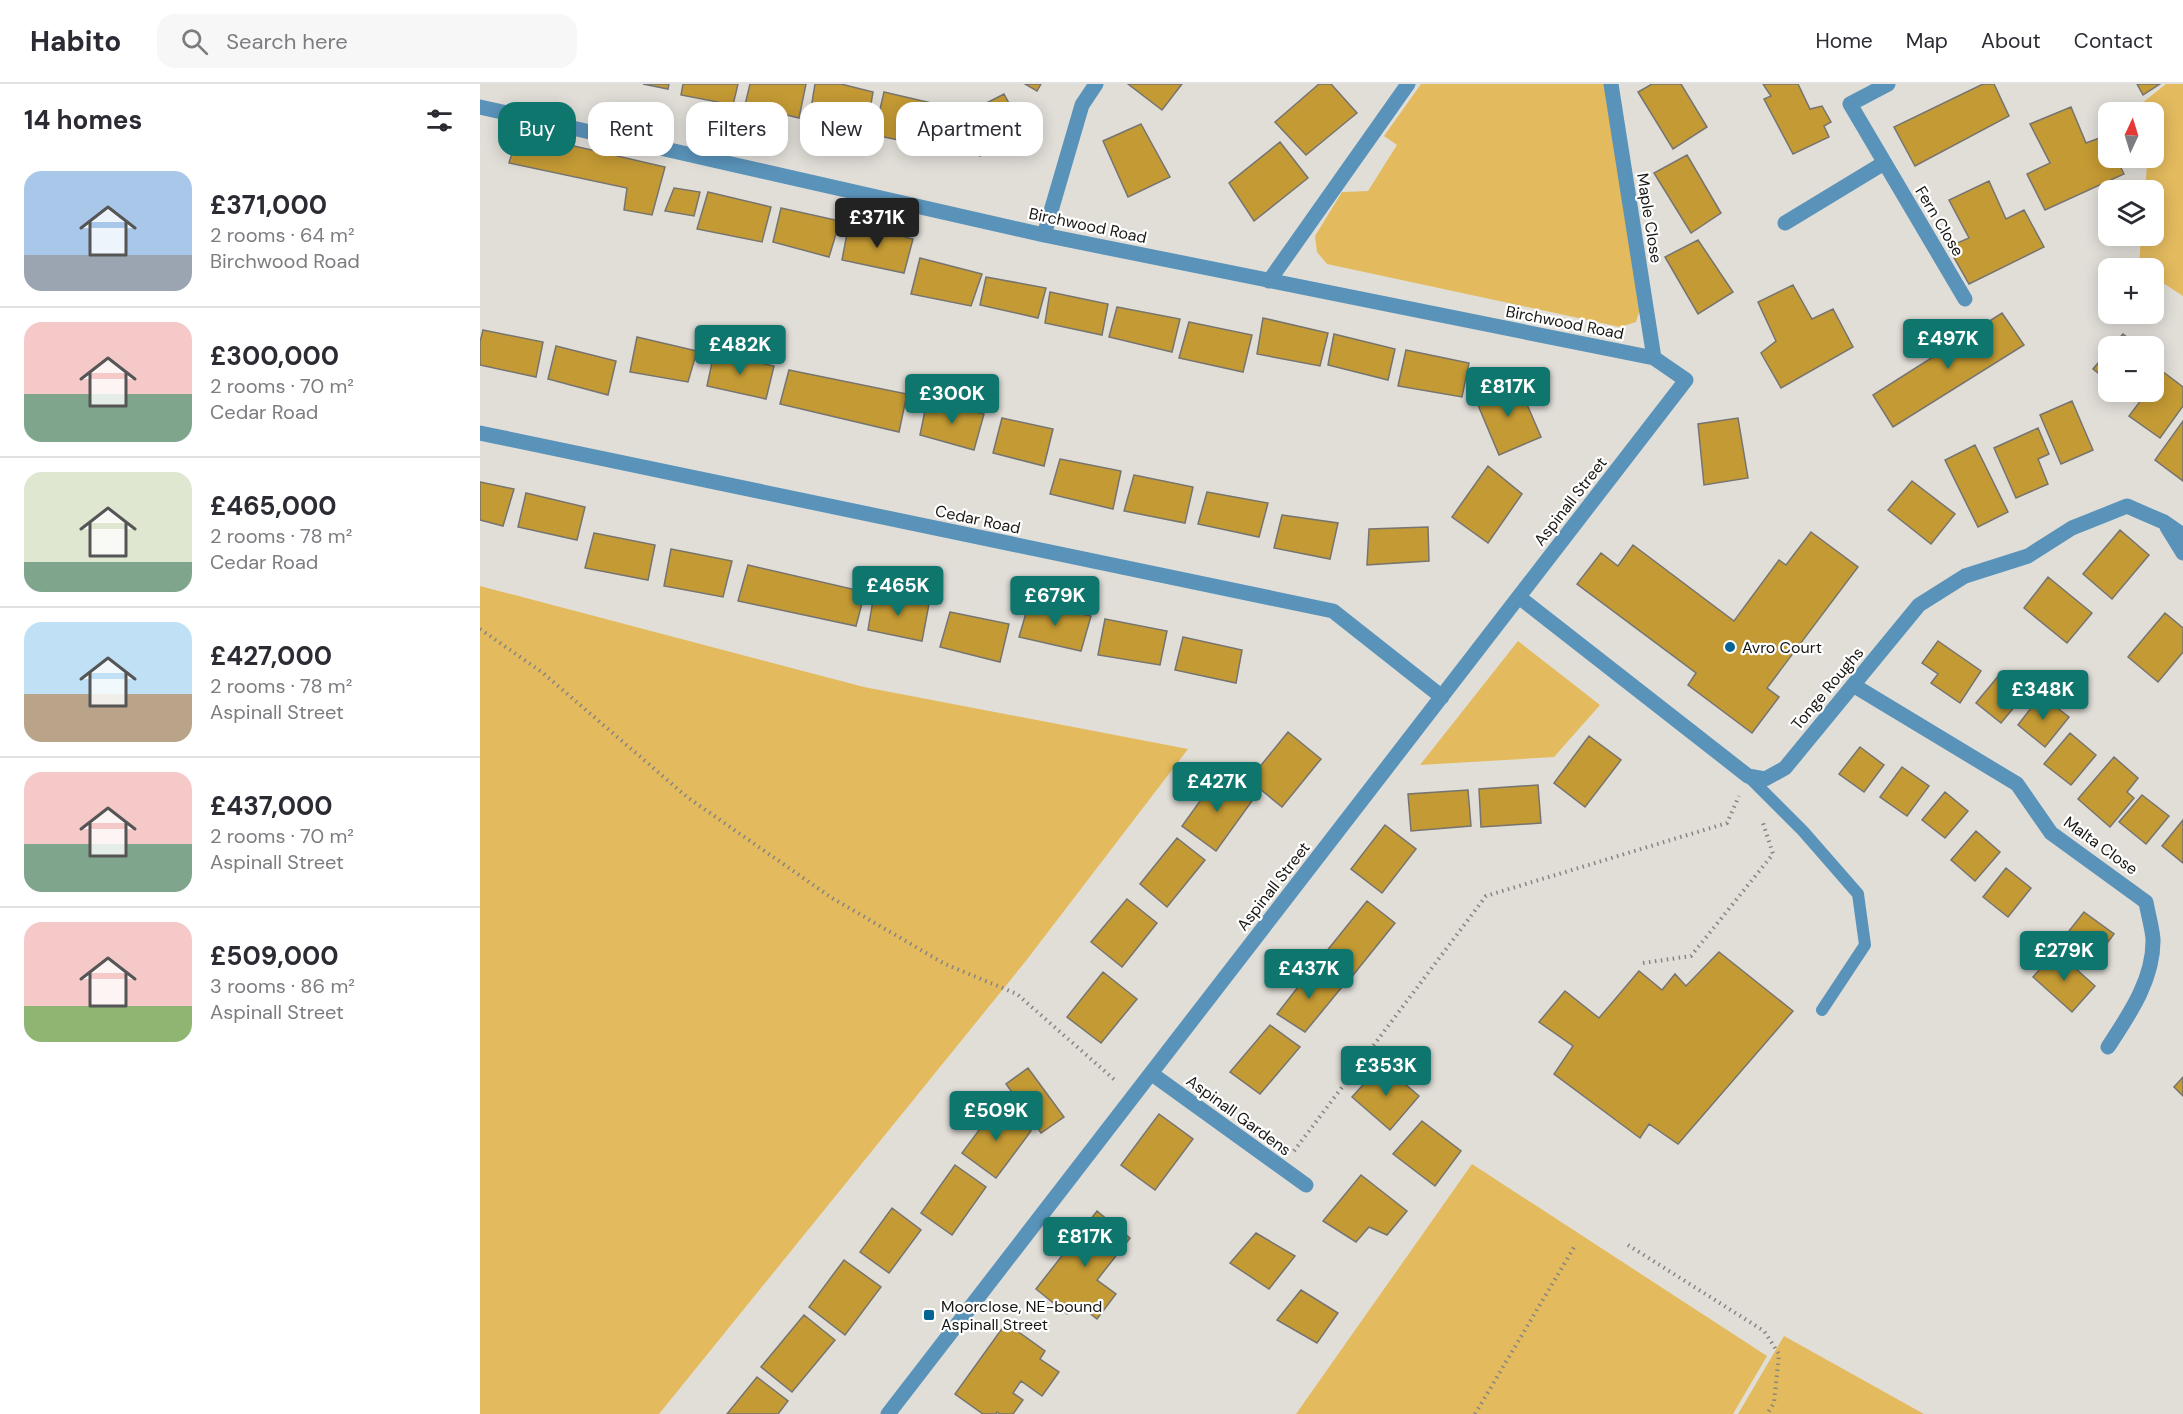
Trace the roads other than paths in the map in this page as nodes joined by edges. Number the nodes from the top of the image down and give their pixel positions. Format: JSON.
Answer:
{"nodes":[{"id":1,"x":1096,"y":84,"type":"edge"},
{"id":2,"x":1408,"y":84,"type":"edge"},
{"id":3,"x":1611,"y":84,"type":"edge"},
{"id":4,"x":1888,"y":84,"type":"edge"},
{"id":5,"x":480,"y":107,"type":"edge"},
{"id":6,"x":1884,"y":162,"type":"junction"},
{"id":7,"x":1785,"y":224,"type":"dead end"},
{"id":8,"x":1044,"y":235,"type":"junction"},
{"id":9,"x":1269,"y":281,"type":"junction"},
{"id":10,"x":1965,"y":298,"type":"dead end"},
{"id":11,"x":1654,"y":358,"type":"junction"},
{"id":12,"x":1686,"y":380,"type":"joint"},
{"id":13,"x":480,"y":433,"type":"edge"},
{"id":14,"x":2164,"y":522,"type":"junction"},
{"id":15,"x":2183,"y":535,"type":"edge"},
{"id":16,"x":2183,"y":553,"type":"edge"},
{"id":17,"x":1519,"y":597,"type":"junction"},
{"id":18,"x":1853,"y":685,"type":"junction"},
{"id":19,"x":1442,"y":697,"type":"junction"},
{"id":20,"x":1748,"y":776,"type":"junction"},
{"id":21,"x":1822,"y":1010,"type":"dead end"},
{"id":22,"x":2108,"y":1047,"type":"dead end"},
{"id":23,"x":1152,"y":1074,"type":"junction"},
{"id":24,"x":1306,"y":1185,"type":"dead end"},
{"id":25,"x":888,"y":1414,"type":"edge"}],
"edges":[{"from":1,"to":8,"type":"street"},
{"from":2,"to":9,"type":"street"},
{"from":3,"to":11,"type":"street","name":"Maple Close"},
{"from":4,"to":6,"type":"street","name":"Fern Close"},
{"from":5,"to":8,"type":"street","name":"Birchwood Road"},
{"from":6,"to":7,"type":"street"},
{"from":6,"to":10,"type":"street","name":"Fern Close"},
{"from":8,"to":9,"type":"street","name":"Birchwood Road"},
{"from":9,"to":11,"type":"street","name":"Birchwood Road"},
{"from":11,"to":12,"type":"street","name":"Birchwood Road"},
{"from":12,"to":17,"type":"street","name":"Aspinall Street"},
{"from":13,"to":19,"type":"street","name":"Cedar Road"},
{"from":14,"to":15,"type":"street","name":"Tonge Roughs"},
{"from":14,"to":16,"type":"street"},
{"from":14,"to":18,"type":"street","name":"Tonge Roughs"},
{"from":17,"to":19,"type":"street","name":"Aspinall Street"},
{"from":17,"to":20,"type":"street"},
{"from":18,"to":20,"type":"street","name":"Tonge Roughs"},
{"from":18,"to":22,"type":"street","name":"Malta Close"},
{"from":19,"to":23,"type":"street","name":"Aspinall Street"},
{"from":20,"to":21,"type":"lane"},
{"from":23,"to":24,"type":"street","name":"Aspinall Gardens"},
{"from":23,"to":25,"type":"street","name":"Aspinall Street"}]}
